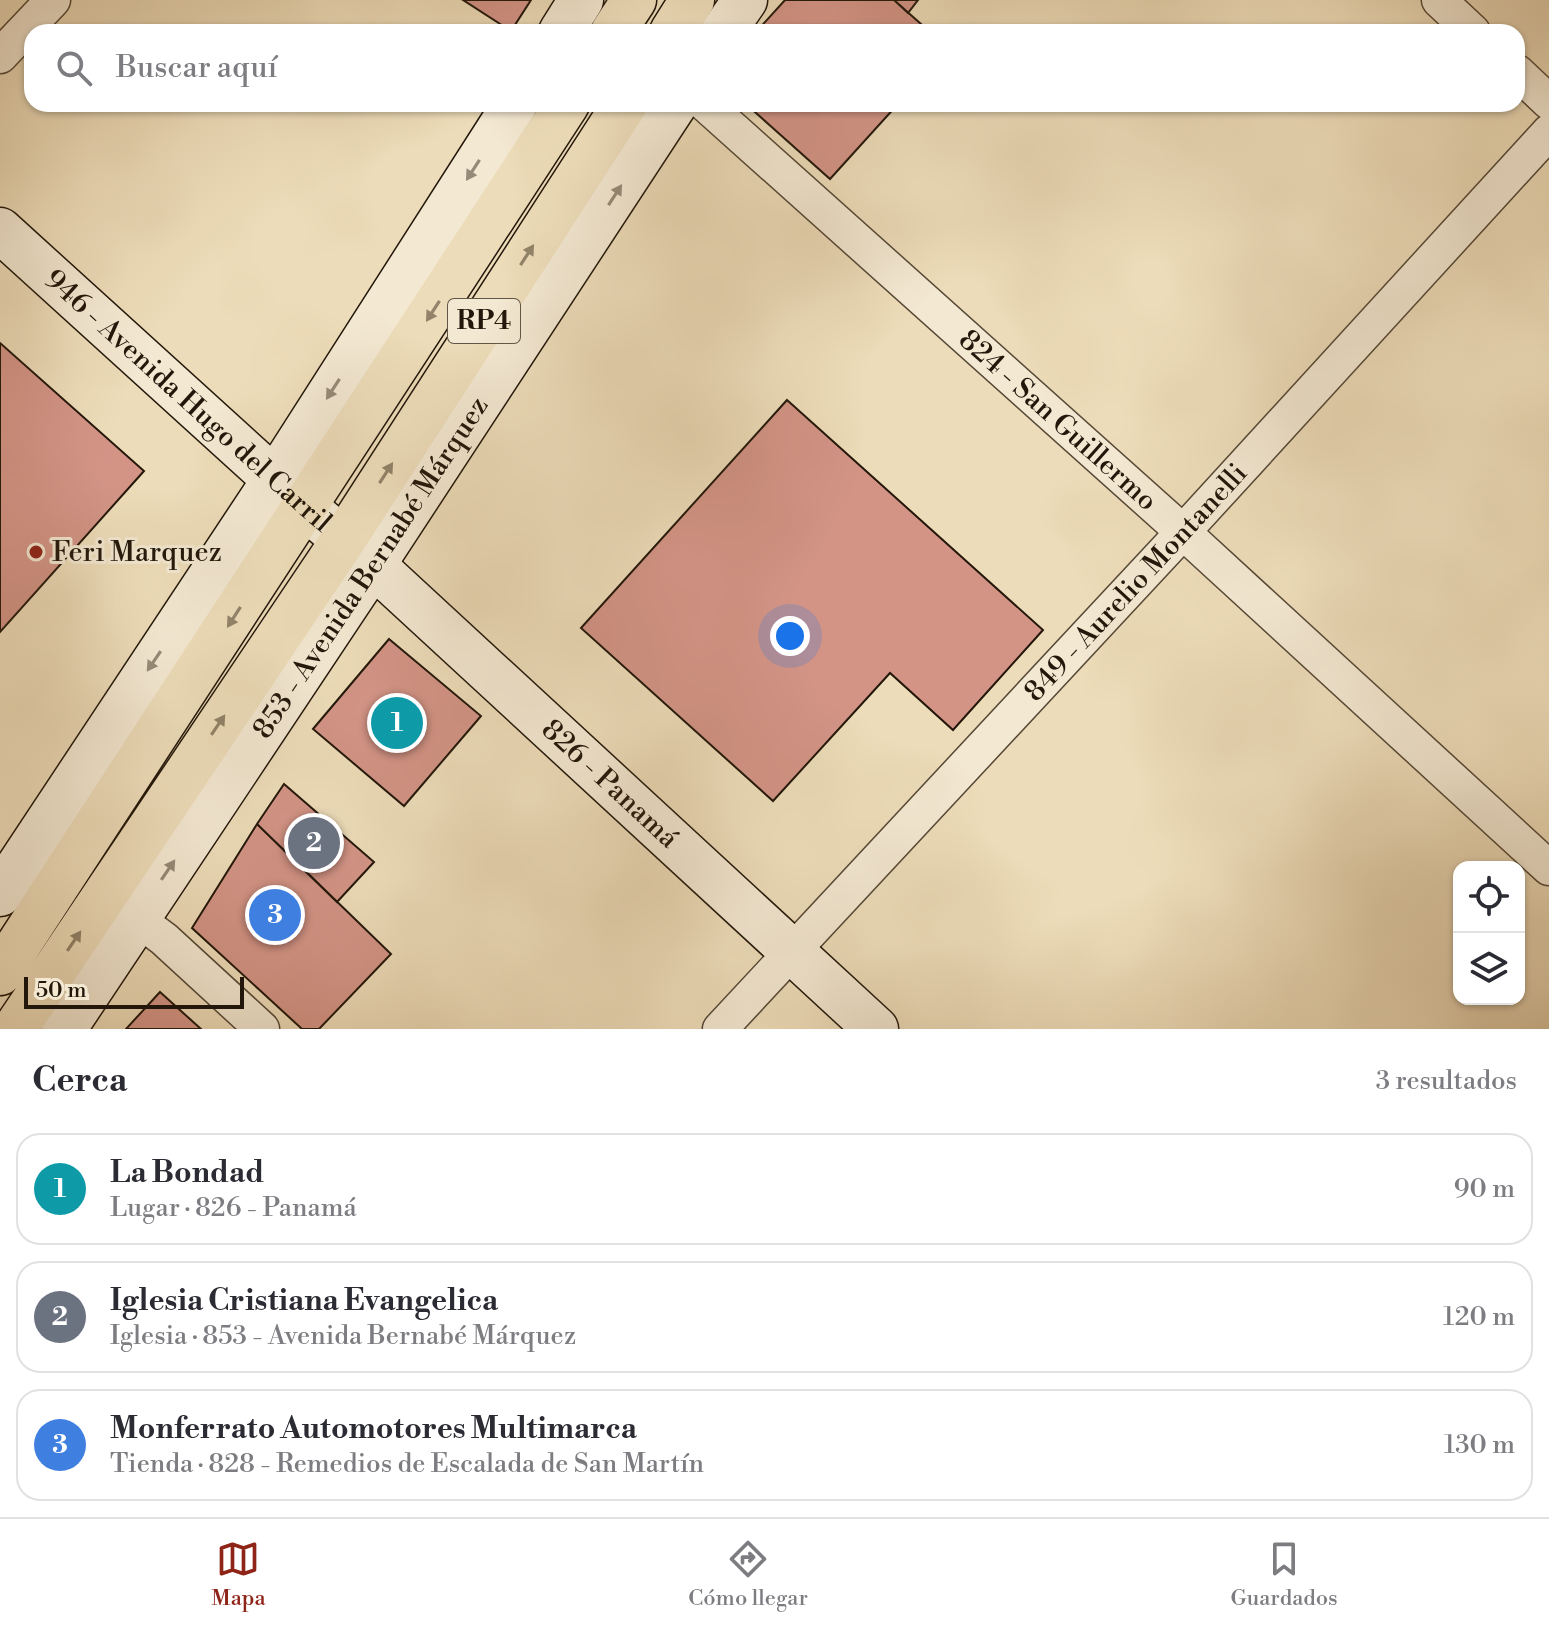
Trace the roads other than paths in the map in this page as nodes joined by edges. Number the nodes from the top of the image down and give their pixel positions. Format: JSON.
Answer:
{"nodes":[{"id":1,"x":53,"y":0,"type":"edge"},
{"id":2,"x":581,"y":0,"type":"edge"},
{"id":3,"x":634,"y":0,"type":"edge"},
{"id":4,"x":692,"y":0,"type":"edge"},
{"id":5,"x":745,"y":0,"type":"edge"},
{"id":6,"x":1439,"y":0,"type":"edge"},
{"id":7,"x":30,"y":24,"type":"edge"},
{"id":8,"x":566,"y":24,"type":"edge"},
{"id":9,"x":618,"y":24,"type":"edge"},
{"id":10,"x":677,"y":24,"type":"edge"},
{"id":11,"x":728,"y":24,"type":"edge"},
{"id":12,"x":1464,"y":24,"type":"edge"},
{"id":13,"x":24,"y":31,"type":"edge"},
{"id":14,"x":0,"y":56,"type":"edge"},
{"id":15,"x":1525,"y":80,"type":"edge"},
{"id":16,"x":1549,"y":102,"type":"edge"},
{"id":17,"x":510,"y":112,"type":"edge"},
{"id":18,"x":561,"y":112,"type":"edge"},
{"id":19,"x":620,"y":112,"type":"edge"},
{"id":20,"x":669,"y":112,"type":"edge"},
{"id":21,"x":714,"y":112,"type":"edge"},
{"id":22,"x":1549,"y":132,"type":"edge"},
{"id":23,"x":0,"y":230,"type":"edge"},
{"id":24,"x":290,"y":493,"type":"junction"},
{"id":25,"x":1183,"y":532,"type":"junction"},
{"id":26,"x":358,"y":552,"type":"junction"},
{"id":27,"x":1549,"y":868,"type":"edge"},
{"id":28,"x":0,"y":894,"type":"edge"},
{"id":29,"x":136,"y":918,"type":"junction"},
{"id":30,"x":792,"y":952,"type":"junction"},
{"id":31,"x":0,"y":973,"type":"edge"},
{"id":32,"x":15,"y":1029,"type":"edge"},
{"id":33,"x":64,"y":1029,"type":"edge"},
{"id":34,"x":262,"y":1029,"type":"edge"},
{"id":35,"x":720,"y":1029,"type":"edge"},
{"id":36,"x":876,"y":1029,"type":"edge"}],
"edges":[{"from":1,"to":7,"type":"street"},
{"from":2,"to":8,"type":"street"},
{"from":3,"to":9,"type":"main road"},
{"from":4,"to":10,"type":"main road"},
{"from":5,"to":11,"type":"street"},
{"from":6,"to":12,"type":"street"},
{"from":13,"to":14,"type":"street"},
{"from":15,"to":16,"type":"street"},
{"from":17,"to":24,"type":"street","one_way":true},
{"from":18,"to":24,"type":"main road","number":"RP4","one_way":true},
{"from":26,"to":19,"type":"main road","name":"853 - Avenida Bernabé Márquez","number":"RP4","one_way":true},
{"from":26,"to":20,"type":"street","name":"853 - Avenida Bernabé Márquez","one_way":true},
{"from":21,"to":25,"type":"street","name":"824 - San Guillermo"},
{"from":22,"to":25,"type":"street","name":"849 - Aurelio Montanelli"},
{"from":23,"to":24,"type":"street","name":"946 - Avenida Hugo del Carril"},
{"from":24,"to":26,"type":"street","name":"946 - Avenida Hugo del Carril"},
{"from":24,"to":28,"type":"street","one_way":true},
{"from":24,"to":31,"type":"main road","number":"RP4","one_way":true},
{"from":25,"to":27,"type":"street","name":"824 - San Guillermo"},
{"from":25,"to":30,"type":"street","name":"849 - Aurelio Montanelli"},
{"from":29,"to":26,"type":"street","name":"853 - Avenida Bernabé Márquez","one_way":true},
{"from":26,"to":30,"type":"street","name":"826 - Panamá"},
{"from":32,"to":26,"type":"main road","name":"853 - Avenida Bernabé Márquez","number":"RP4","one_way":true},
{"from":29,"to":33,"type":"street","name":"853 - Avenida Bernabé Márquez"},
{"from":29,"to":34,"type":"street"},
{"from":30,"to":35,"type":"street","name":"849 - Aurelio Montanelli"},
{"from":30,"to":36,"type":"street","name":"826 - Panamá"}]}
